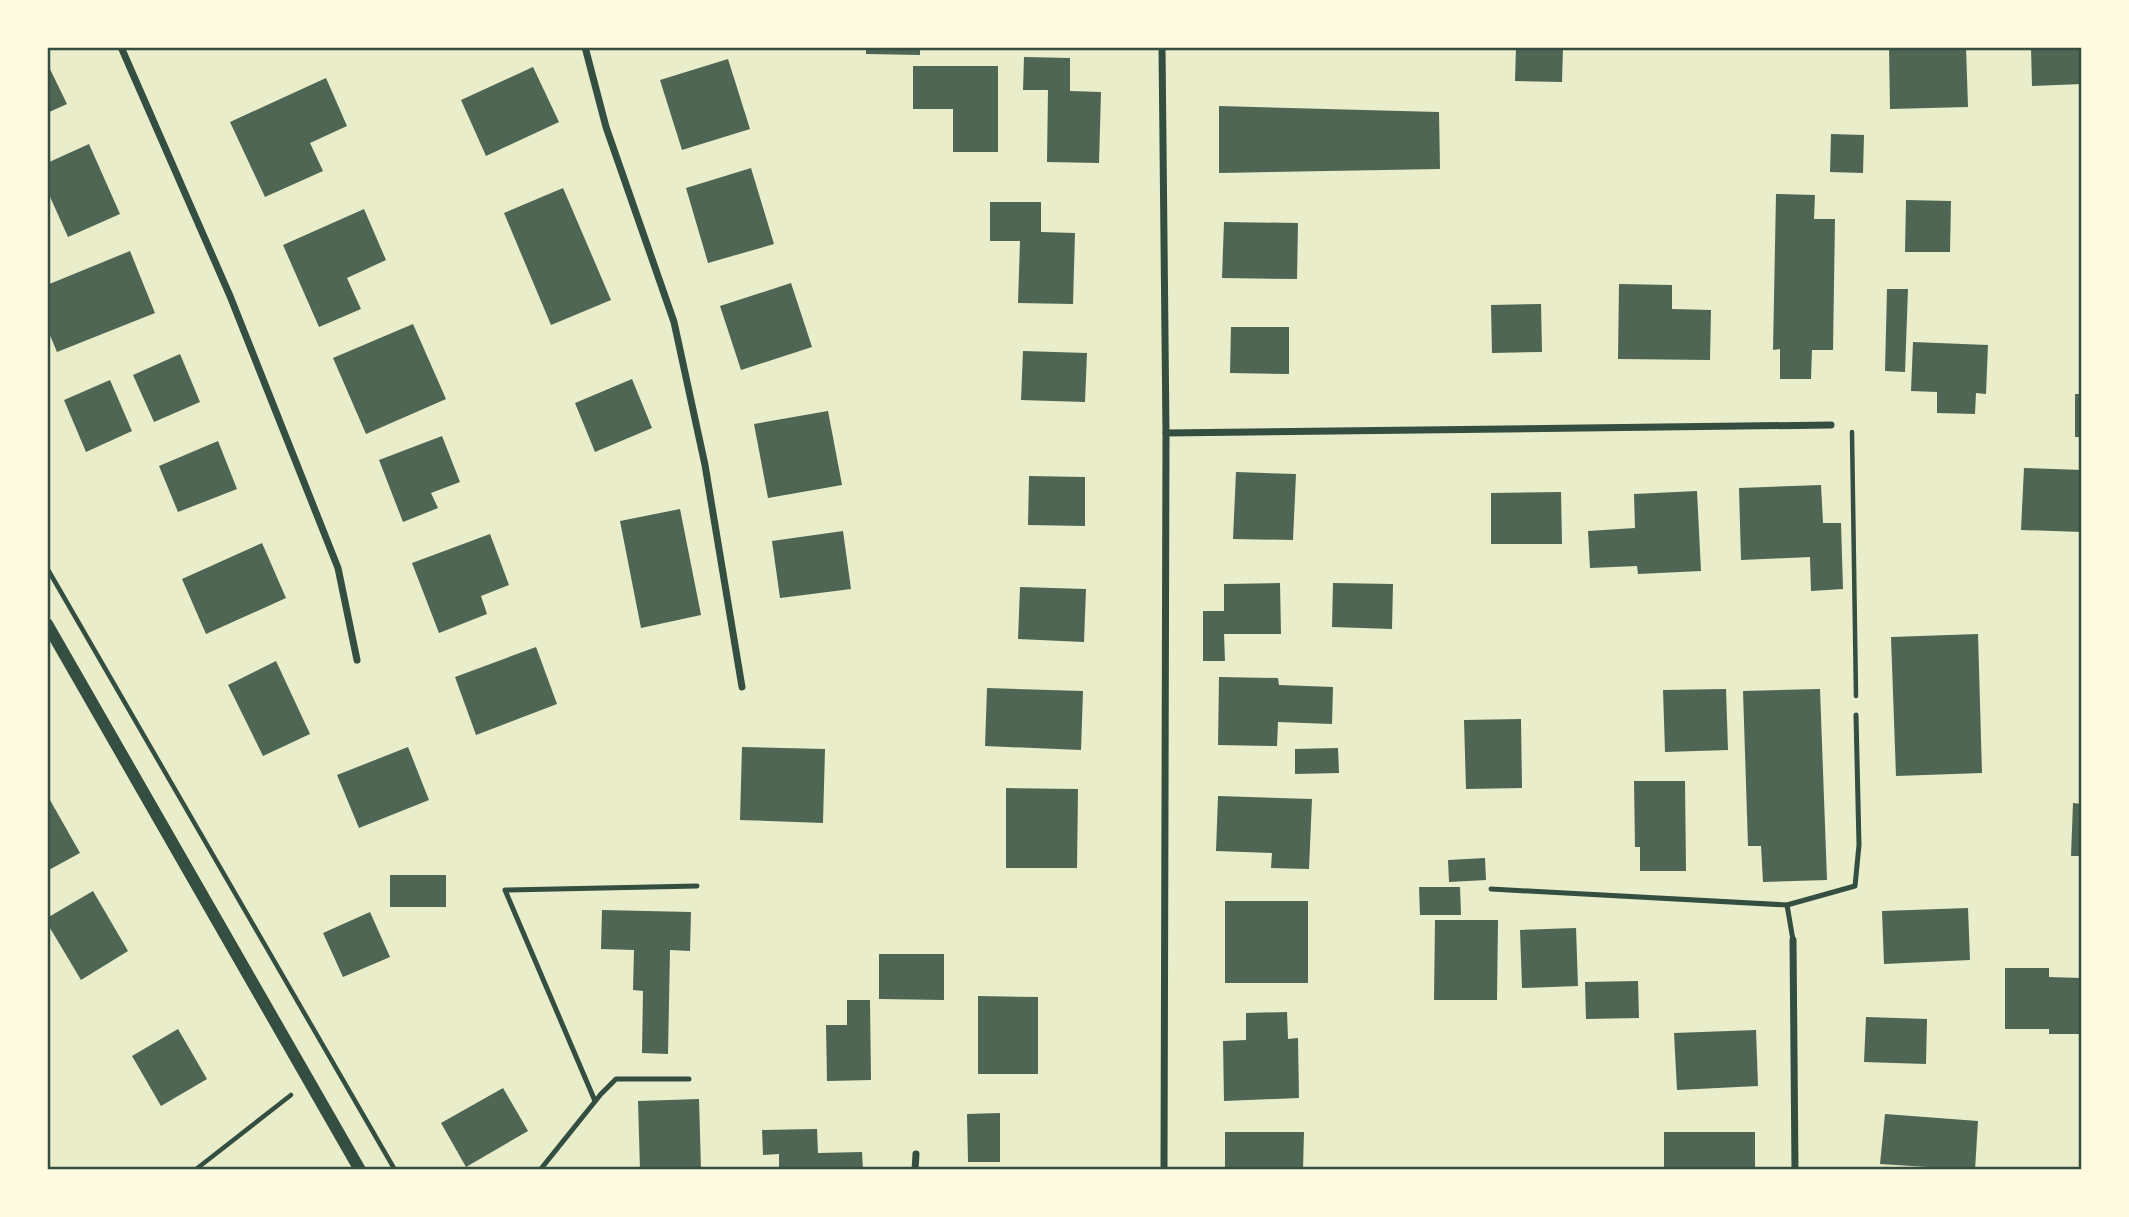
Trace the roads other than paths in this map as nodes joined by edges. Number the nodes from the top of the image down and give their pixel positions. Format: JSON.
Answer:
{"nodes":[{"id":1,"x":121,"y":47,"type":"edge"},
{"id":2,"x":585,"y":47,"type":"edge"},
{"id":3,"x":1162,"y":47,"type":"edge"},
{"id":4,"x":1831,"y":425,"type":"road end"},
{"id":5,"x":1166,"y":433,"type":"junction"},
{"id":6,"x":47,"y":624,"type":"edge"},
{"id":7,"x":357,"y":660,"type":"dead end"},
{"id":8,"x":742,"y":687,"type":"dead end"},
{"id":9,"x":1856,"y":715,"type":"road end"},
{"id":10,"x":697,"y":886,"type":"dead end"},
{"id":11,"x":1491,"y":889,"type":"dead end"},
{"id":12,"x":1787,"y":905,"type":"junction"},
{"id":13,"x":1793,"y":940,"type":"joint"},
{"id":14,"x":689,"y":1079,"type":"dead end"},
{"id":15,"x":595,"y":1101,"type":"junction"},
{"id":16,"x":916,"y":1154,"type":"dead end"},
{"id":17,"x":360,"y":1170,"type":"edge"},
{"id":18,"x":540,"y":1170,"type":"edge"},
{"id":19,"x":915,"y":1170,"type":"edge"},
{"id":20,"x":1164,"y":1170,"type":"edge"},
{"id":21,"x":1796,"y":1170,"type":"edge"}],
"edges":[{"from":1,"to":7,"type":"street"},
{"from":2,"to":8,"type":"street"},
{"from":3,"to":5,"type":"street"},
{"from":4,"to":5,"type":"street"},
{"from":5,"to":20,"type":"street"},
{"from":6,"to":17,"type":"street"},
{"from":9,"to":12,"type":"lane"},
{"from":10,"to":15,"type":"lane"},
{"from":11,"to":12,"type":"lane"},
{"from":12,"to":13,"type":"lane"},
{"from":13,"to":21,"type":"street"},
{"from":14,"to":15,"type":"lane"},
{"from":15,"to":18,"type":"lane"},
{"from":16,"to":19,"type":"street"}]}
